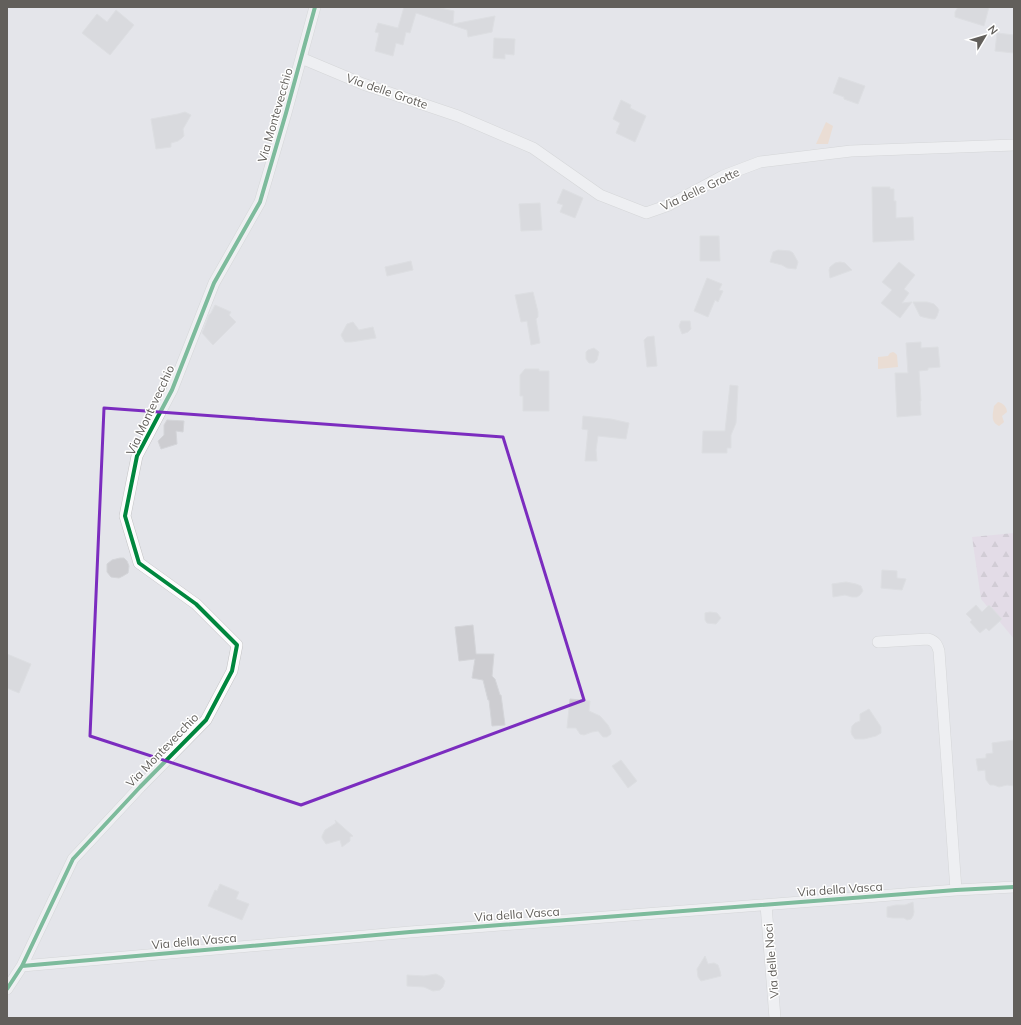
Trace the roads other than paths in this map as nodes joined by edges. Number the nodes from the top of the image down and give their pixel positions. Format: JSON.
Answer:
{"nodes":[{"id":1,"x":314,"y":7,"type":"edge"},
{"id":2,"x":301,"y":58,"type":"junction"},
{"id":3,"x":1014,"y":145,"type":"edge"},
{"id":4,"x":878,"y":642,"type":"dead end"},
{"id":5,"x":1014,"y":887,"type":"edge"},
{"id":6,"x":956,"y":890,"type":"junction"},
{"id":7,"x":766,"y":905,"type":"junction"},
{"id":8,"x":22,"y":966,"type":"junction"},
{"id":9,"x":7,"y":988,"type":"edge"},
{"id":10,"x":775,"y":1018,"type":"edge"}],
"edges":[{"from":1,"to":2,"type":"street","name":"Via Montevecchio"},
{"from":2,"to":3,"type":"street","name":"Via delle Grotte"},
{"from":2,"to":8,"type":"street","name":"Via Montevecchio"},
{"from":4,"to":6,"type":"street"},
{"from":5,"to":6,"type":"street","name":"Via della Vasca"},
{"from":6,"to":7,"type":"street","name":"Via della Vasca"},
{"from":7,"to":8,"type":"street","name":"Via della Vasca"},
{"from":7,"to":10,"type":"street","name":"Via delle Noci"},
{"from":8,"to":9,"type":"street"}]}
